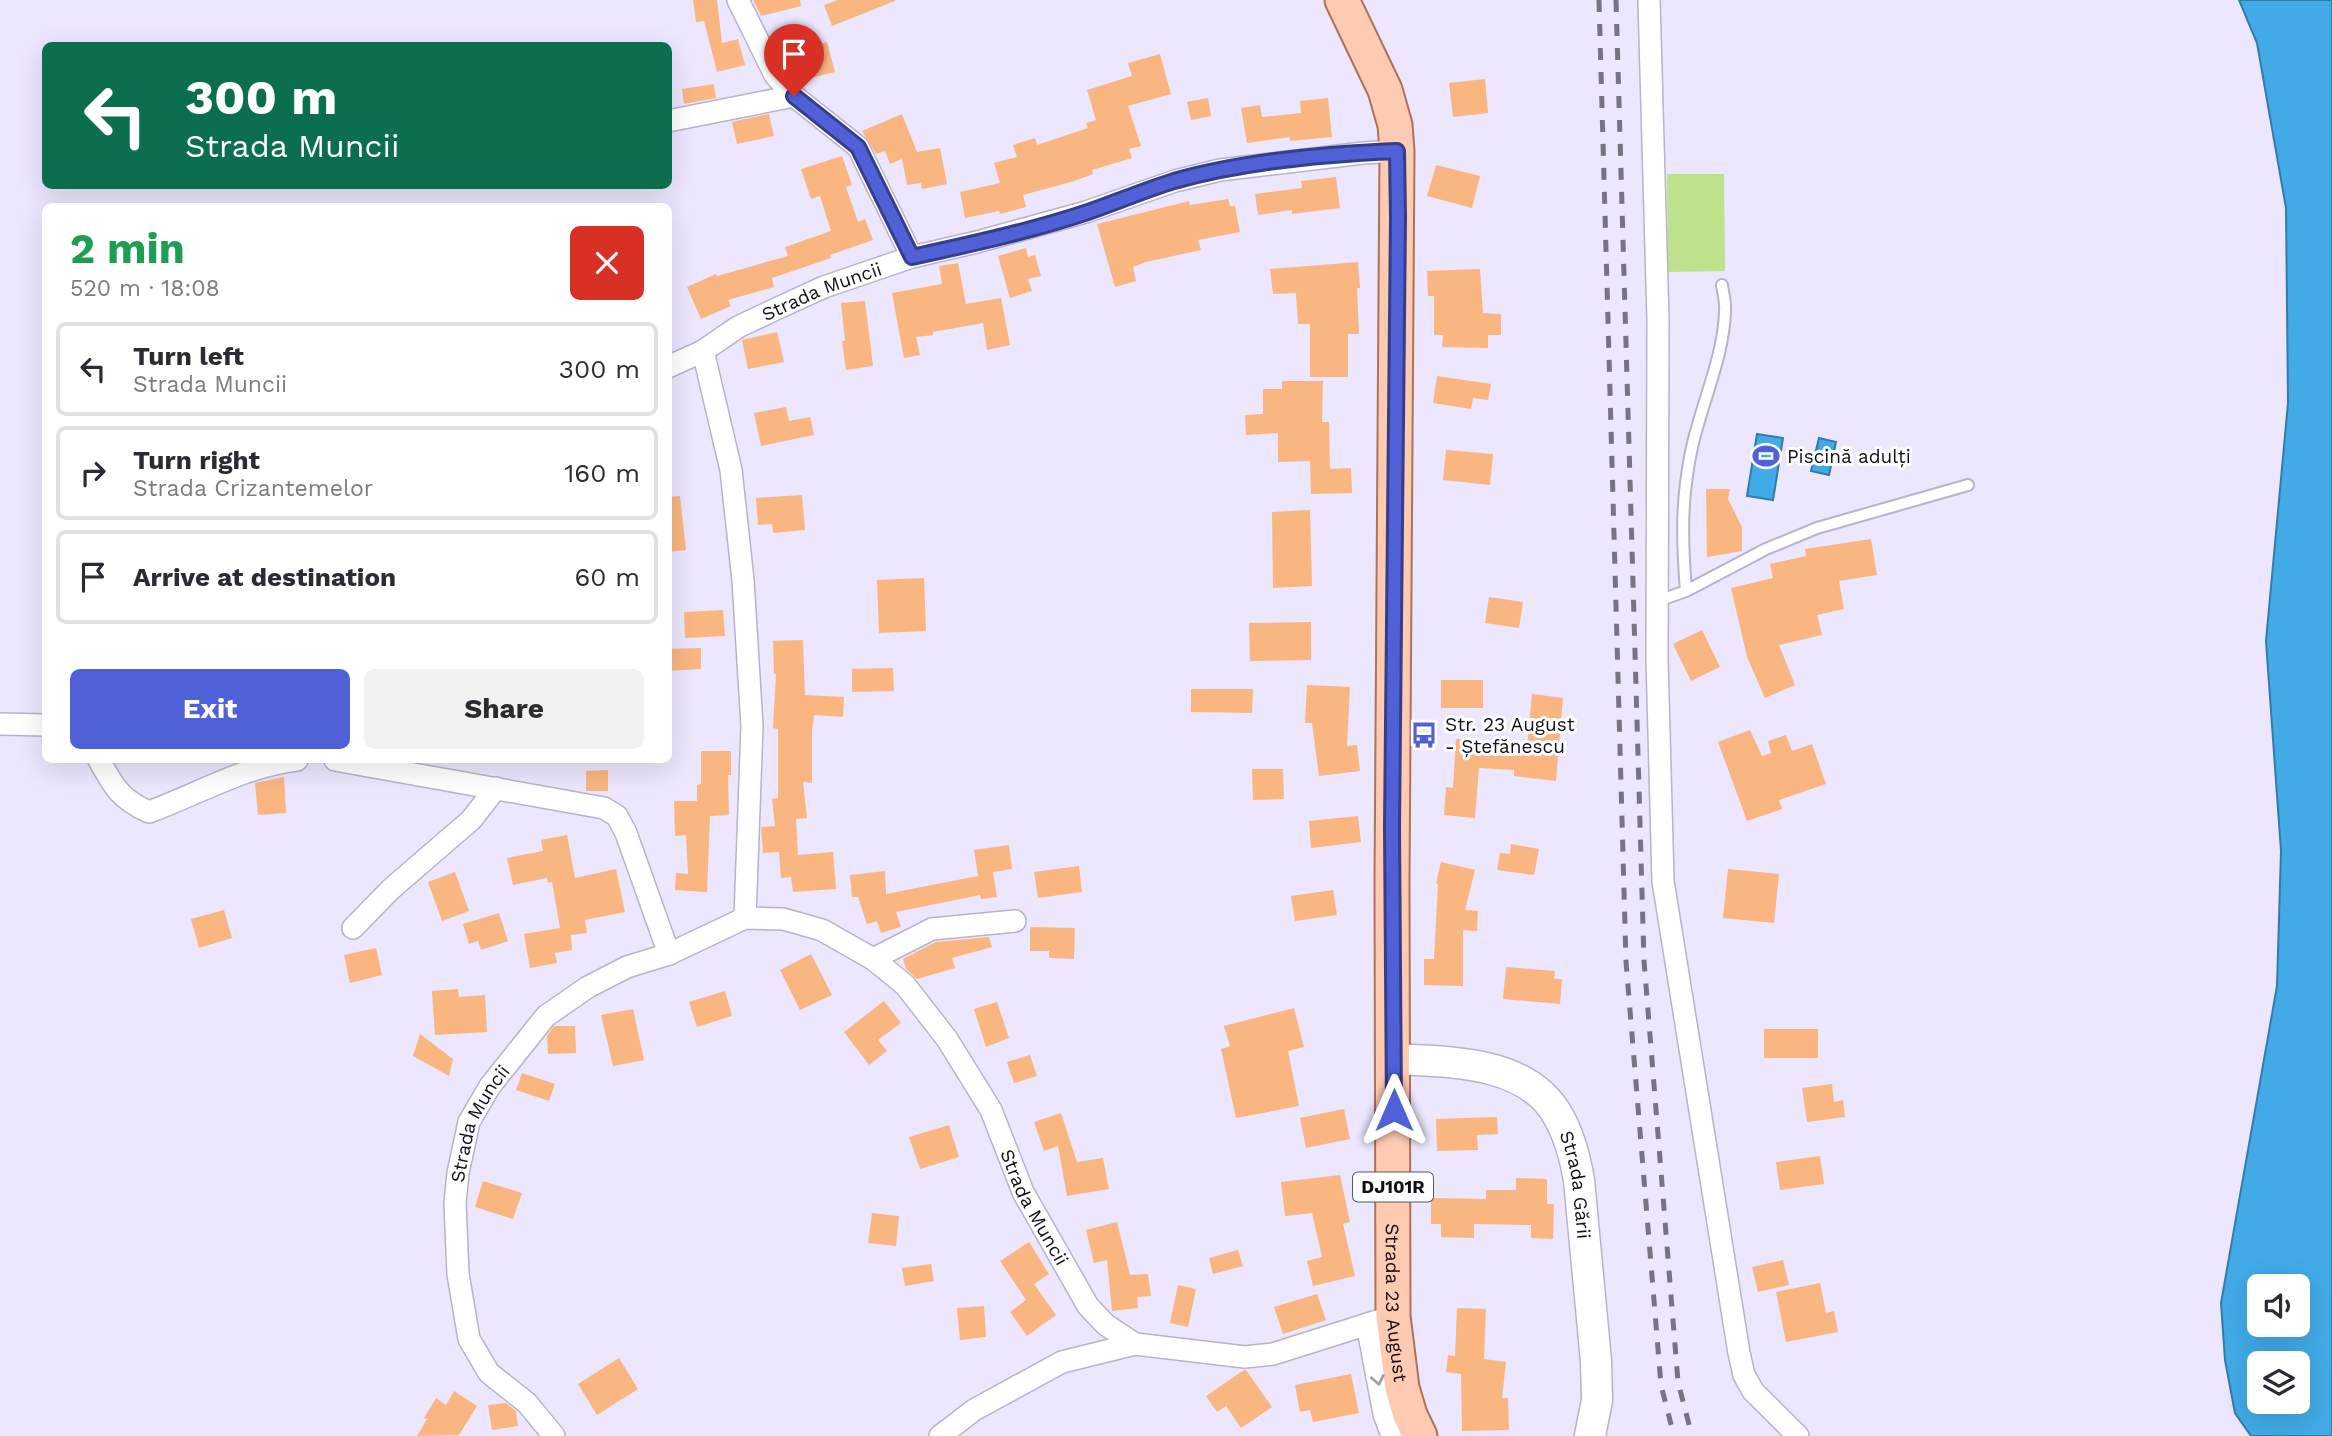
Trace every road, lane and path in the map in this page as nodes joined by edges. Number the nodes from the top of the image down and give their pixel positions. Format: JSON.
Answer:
{"nodes":[{"id":1,"x":738,"y":0,"type":"edge"},
{"id":2,"x":1342,"y":0,"type":"edge"},
{"id":3,"x":1649,"y":0,"type":"edge"},
{"id":4,"x":794,"y":96,"type":"junction"},
{"id":5,"x":672,"y":120,"type":"edge"},
{"id":6,"x":1397,"y":151,"type":"junction"},
{"id":7,"x":912,"y":257,"type":"junction"},
{"id":8,"x":1722,"y":285,"type":"dead end"},
{"id":9,"x":703,"y":351,"type":"junction"},
{"id":10,"x":672,"y":366,"type":"edge"},
{"id":11,"x":1968,"y":485,"type":"dead end"},
{"id":12,"x":1686,"y":590,"type":"junction"},
{"id":13,"x":1658,"y":601,"type":"junction"},
{"id":14,"x":0,"y":724,"type":"edge"},
{"id":15,"x":42,"y":725,"type":"edge"},
{"id":16,"x":101,"y":763,"type":"edge"},
{"id":17,"x":281,"y":763,"type":"edge"},
{"id":18,"x":351,"y":763,"type":"edge"},
{"id":19,"x":496,"y":788,"type":"junction"},
{"id":20,"x":746,"y":918,"type":"junction"},
{"id":21,"x":1015,"y":920,"type":"dead end"},
{"id":22,"x":353,"y":928,"type":"dead end"},
{"id":23,"x":669,"y":954,"type":"junction"},
{"id":24,"x":873,"y":959,"type":"junction"},
{"id":25,"x":1394,"y":1059,"type":"junction"},
{"id":26,"x":1380,"y":1320,"type":"junction"},
{"id":27,"x":1135,"y":1343,"type":"junction"},
{"id":28,"x":554,"y":1436,"type":"edge"},
{"id":29,"x":940,"y":1436,"type":"edge"},
{"id":30,"x":1392,"y":1436,"type":"edge"},
{"id":31,"x":1420,"y":1436,"type":"edge"},
{"id":32,"x":1590,"y":1436,"type":"edge"},
{"id":33,"x":1798,"y":1436,"type":"edge"}],
"edges":[{"from":1,"to":4,"type":"street"},
{"from":2,"to":6,"type":"main road","name":"Strada 23 August","number":"DJ101R"},
{"from":3,"to":13,"type":"street"},
{"from":4,"to":5,"type":"street"},
{"from":4,"to":7,"type":"street"},
{"from":6,"to":7,"type":"street","name":"Strada Muncii"},
{"from":6,"to":25,"type":"main road","name":"Strada 23 August","number":"DJ101R"},
{"from":7,"to":9,"type":"street","name":"Strada Muncii"},
{"from":8,"to":12,"type":"lane"},
{"from":9,"to":10,"type":"street","name":"Strada Muncii"},
{"from":9,"to":20,"type":"street"},
{"from":11,"to":12,"type":"lane"},
{"from":12,"to":13,"type":"lane"},
{"from":13,"to":33,"type":"street"},
{"from":14,"to":15,"type":"street"},
{"from":16,"to":17,"type":"street"},
{"from":18,"to":19,"type":"street"},
{"from":19,"to":22,"type":"street"},
{"from":19,"to":23,"type":"street"},
{"from":20,"to":23,"type":"street","name":"Strada Muncii"},
{"from":20,"to":24,"type":"street","name":"Strada Muncii"},
{"from":21,"to":24,"type":"street"},
{"from":23,"to":28,"type":"street","name":"Strada Muncii"},
{"from":24,"to":27,"type":"street","name":"Strada Muncii"},
{"from":25,"to":26,"type":"main road","name":"Strada 23 August","number":"DJ101R"},
{"from":25,"to":32,"type":"street","name":"Strada Gării"},
{"from":26,"to":27,"type":"street","name":"Strada Muncii"},
{"from":26,"to":30,"type":"street","one_way":true},
{"from":26,"to":31,"type":"main road","name":"Strada 23 August","number":"DJ101R"},
{"from":27,"to":29,"type":"street","name":"Strada Muncii"}]}
